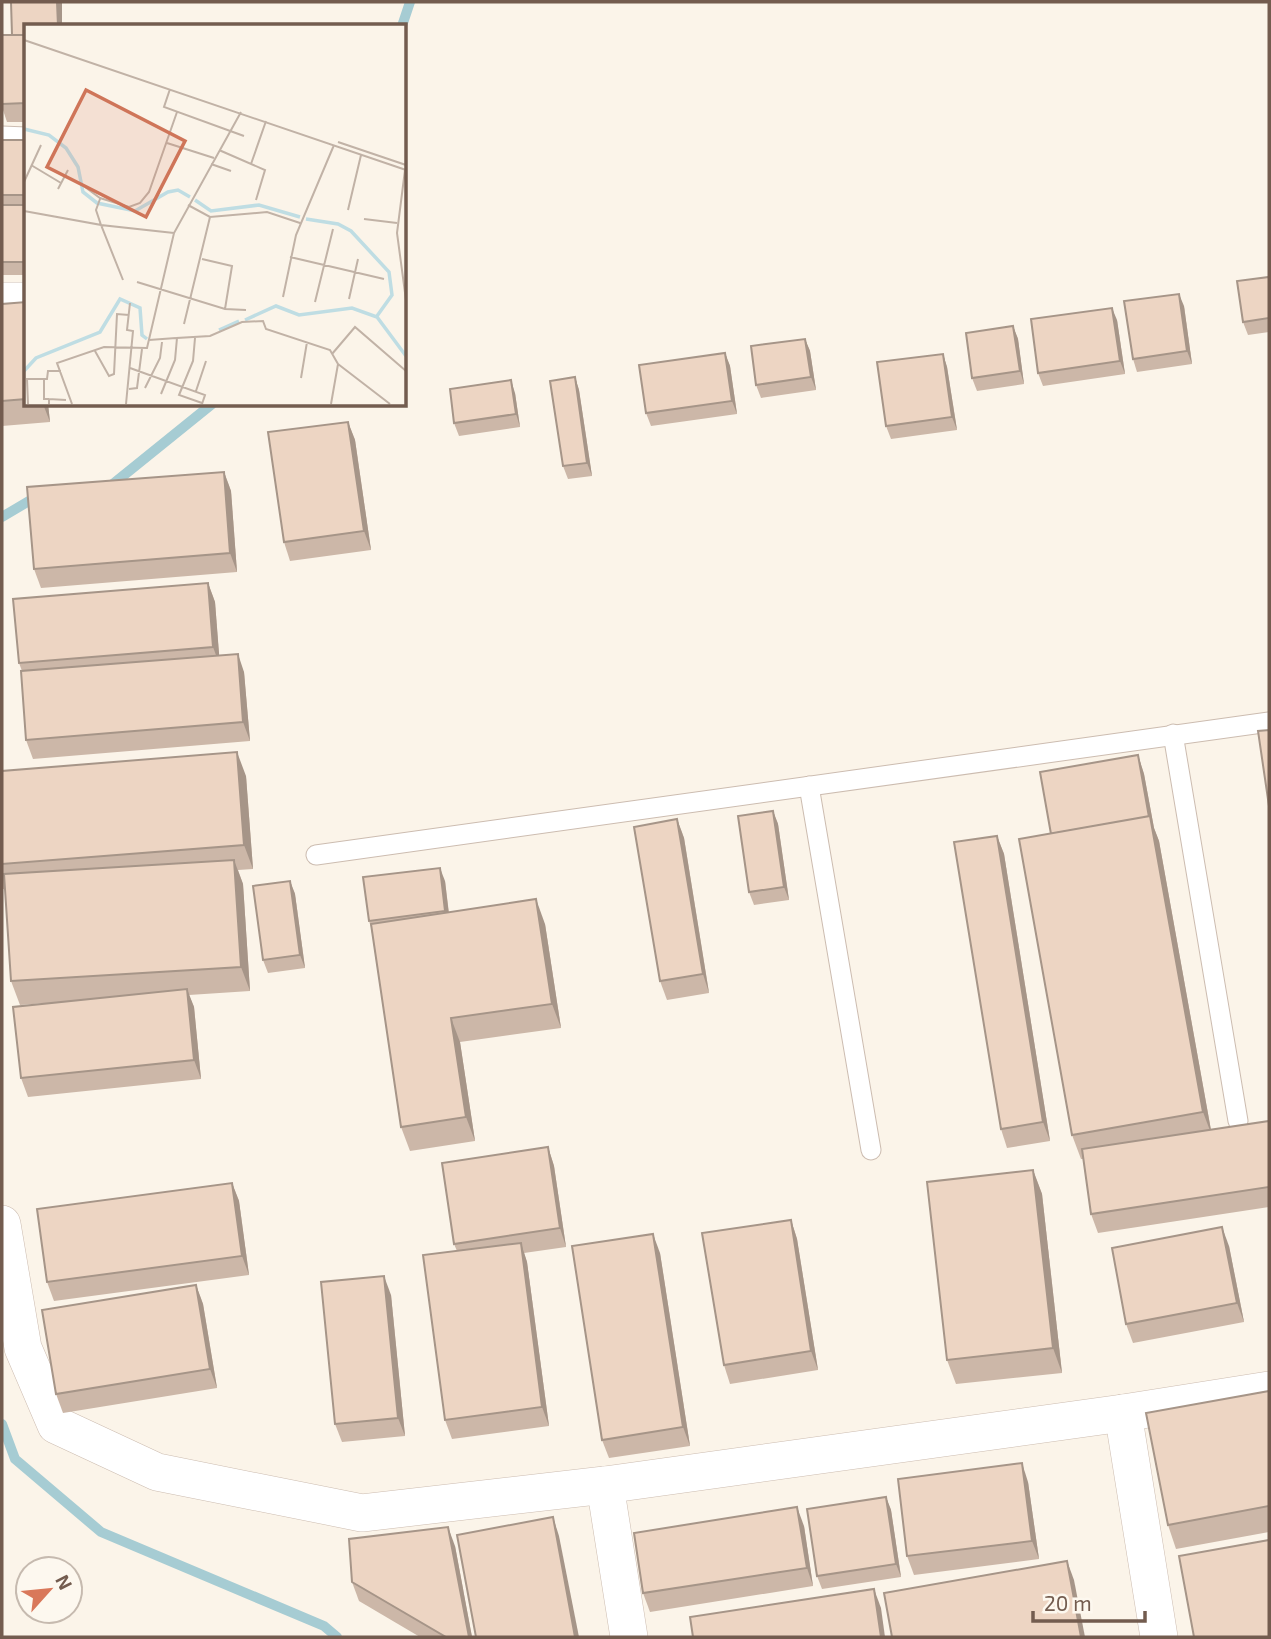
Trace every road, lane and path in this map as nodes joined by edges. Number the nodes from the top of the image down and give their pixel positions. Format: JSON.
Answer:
{"nodes":[{"id":1,"x":2,"y":136,"type":"edge"},
{"id":2,"x":24,"y":137,"type":"edge"},
{"id":3,"x":2,"y":301,"type":"edge"},
{"id":4,"x":24,"y":301,"type":"edge"},
{"id":5,"x":1269,"y":722,"type":"edge"},
{"id":6,"x":1173,"y":734,"type":"junction"},
{"id":7,"x":809,"y":786,"type":"junction"},
{"id":8,"x":316,"y":855,"type":"dead end"},
{"id":9,"x":1238,"y":1121,"type":"dead end"},
{"id":10,"x":871,"y":1150,"type":"dead end"},
{"id":11,"x":2,"y":1224,"type":"edge"},
{"id":12,"x":1269,"y":1390,"type":"edge"},
{"id":13,"x":1123,"y":1413,"type":"junction"},
{"id":14,"x":605,"y":1485,"type":"junction"},
{"id":15,"x":629,"y":1637,"type":"edge"},
{"id":16,"x":1159,"y":1637,"type":"edge"}],
"edges":[{"from":1,"to":2,"type":"lane"},
{"from":3,"to":4,"type":"street"},
{"from":5,"to":6,"type":"lane"},
{"from":6,"to":7,"type":"lane"},
{"from":6,"to":9,"type":"lane"},
{"from":7,"to":8,"type":"lane"},
{"from":7,"to":10,"type":"lane"},
{"from":11,"to":14,"type":"street"},
{"from":12,"to":13,"type":"street"},
{"from":13,"to":14,"type":"street"},
{"from":13,"to":16,"type":"street"},
{"from":14,"to":15,"type":"street"}]}
